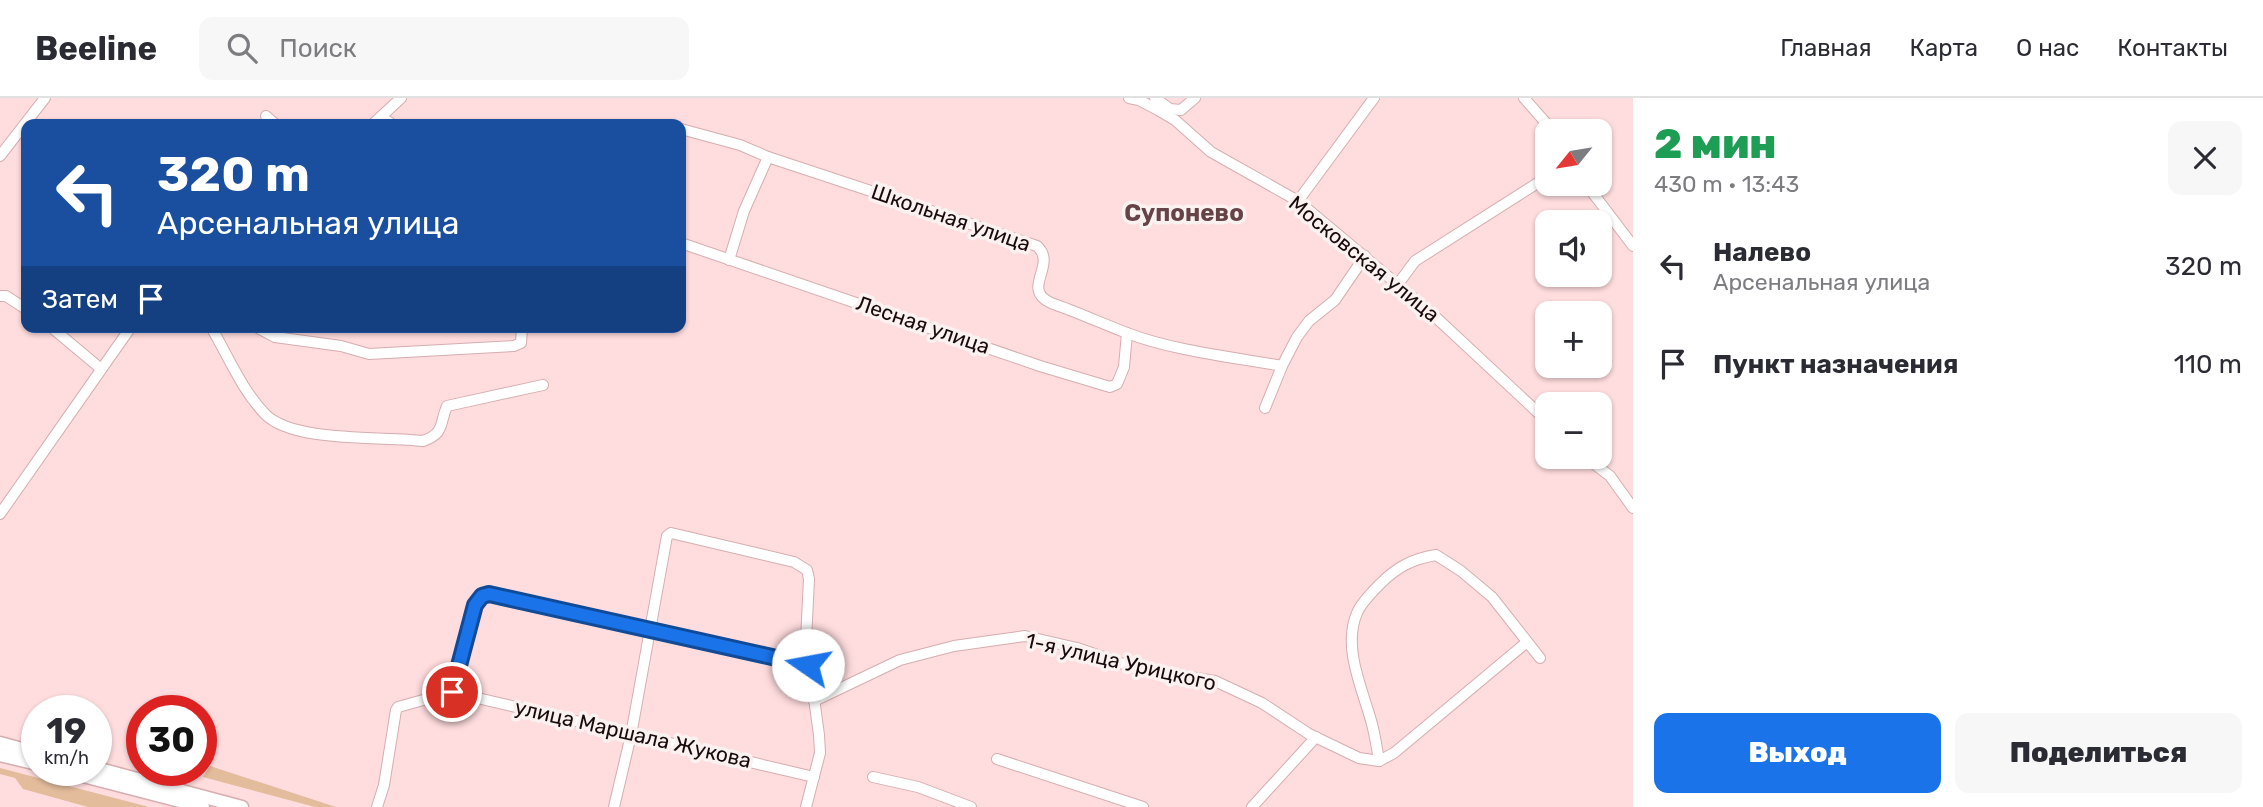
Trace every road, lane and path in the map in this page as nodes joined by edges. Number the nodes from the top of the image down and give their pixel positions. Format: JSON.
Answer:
{"nodes":[{"id":1,"x":45,"y":98,"type":"edge"},
{"id":2,"x":401,"y":98,"type":"edge"},
{"id":3,"x":1129,"y":98,"type":"edge"},
{"id":4,"x":1155,"y":98,"type":"edge"},
{"id":5,"x":1195,"y":98,"type":"edge"},
{"id":6,"x":1374,"y":98,"type":"edge"},
{"id":7,"x":1524,"y":98,"type":"edge"},
{"id":8,"x":266,"y":116,"type":"dead end"},
{"id":9,"x":29,"y":119,"type":"edge"},
{"id":10,"x":269,"y":119,"type":"edge"},
{"id":11,"x":379,"y":119,"type":"edge"},
{"id":12,"x":1542,"y":119,"type":"edge"},
{"id":13,"x":21,"y":129,"type":"edge"},
{"id":14,"x":686,"y":130,"type":"edge"},
{"id":15,"x":0,"y":156,"type":"edge"},
{"id":16,"x":768,"y":158,"type":"junction"},
{"id":17,"x":1535,"y":185,"type":"edge"},
{"id":18,"x":1595,"y":196,"type":"edge"},
{"id":19,"x":1298,"y":201,"type":"junction"},
{"id":20,"x":686,"y":245,"type":"edge"},
{"id":21,"x":1633,"y":246,"type":"edge"},
{"id":22,"x":1366,"y":256,"type":"junction"},
{"id":23,"x":729,"y":260,"type":"junction"},
{"id":24,"x":1398,"y":284,"type":"junction"},
{"id":25,"x":0,"y":296,"type":"edge"},
{"id":26,"x":21,"y":306,"type":"edge"},
{"id":27,"x":58,"y":333,"type":"edge"},
{"id":28,"x":126,"y":333,"type":"edge"},
{"id":29,"x":215,"y":333,"type":"edge"},
{"id":30,"x":267,"y":333,"type":"edge"},
{"id":31,"x":522,"y":333,"type":"edge"},
{"id":32,"x":1127,"y":333,"type":"junction"},
{"id":33,"x":1282,"y":366,"type":"junction"},
{"id":34,"x":100,"y":368,"type":"junction"},
{"id":35,"x":543,"y":385,"type":"dead end"},
{"id":36,"x":1265,"y":408,"type":"dead end"},
{"id":37,"x":1535,"y":410,"type":"edge"},
{"id":38,"x":1601,"y":469,"type":"edge"},
{"id":39,"x":1633,"y":508,"type":"edge"},
{"id":40,"x":0,"y":514,"type":"edge"},
{"id":41,"x":649,"y":630,"type":"junction"},
{"id":42,"x":1527,"y":642,"type":"junction"},
{"id":43,"x":1540,"y":658,"type":"dead end"},
{"id":44,"x":808,"y":665,"type":"junction"},
{"id":45,"x":452,"y":692,"type":"junction"},
{"id":46,"x":814,"y":701,"type":"junction"},
{"id":47,"x":631,"y":735,"type":"junction"},
{"id":48,"x":1316,"y":737,"type":"junction"},
{"id":49,"x":0,"y":743,"type":"edge"},
{"id":50,"x":21,"y":749,"type":"edge"},
{"id":51,"x":0,"y":755,"type":"edge"},
{"id":52,"x":997,"y":759,"type":"dead end"},
{"id":53,"x":21,"y":760,"type":"edge"},
{"id":54,"x":1379,"y":761,"type":"junction"},
{"id":55,"x":112,"y":772,"type":"edge"},
{"id":56,"x":814,"y":777,"type":"junction"},
{"id":57,"x":873,"y":777,"type":"dead end"},
{"id":58,"x":112,"y":783,"type":"edge"},
{"id":59,"x":965,"y":806,"type":"edge"},
{"id":60,"x":203,"y":807,"type":"edge"},
{"id":61,"x":242,"y":807,"type":"edge"},
{"id":62,"x":377,"y":807,"type":"edge"},
{"id":63,"x":614,"y":807,"type":"edge"},
{"id":64,"x":806,"y":807,"type":"edge"},
{"id":65,"x":1143,"y":807,"type":"edge"},
{"id":66,"x":1252,"y":807,"type":"edge"}],
"edges":[{"from":1,"to":9,"type":"street"},
{"from":2,"to":11,"type":"street"},
{"from":3,"to":19,"type":"street","name":"Московская улица"},
{"from":4,"to":5,"type":"street"},
{"from":6,"to":19,"type":"street"},
{"from":7,"to":12,"type":"street"},
{"from":8,"to":10,"type":"street"},
{"from":13,"to":15,"type":"street"},
{"from":14,"to":16,"type":"street","name":"Школьная улица"},
{"from":16,"to":23,"type":"street"},
{"from":16,"to":32,"type":"street","name":"Школьная улица"},
{"from":17,"to":24,"type":"street"},
{"from":18,"to":21,"type":"street"},
{"from":19,"to":22,"type":"street","name":"Московская улица"},
{"from":20,"to":23,"type":"street","name":"Лесная улица"},
{"from":22,"to":24,"type":"street","name":"Московская улица"},
{"from":22,"to":33,"type":"street"},
{"from":23,"to":32,"type":"street","name":"Лесная улица"},
{"from":24,"to":37,"type":"street","name":"Московская улица"},
{"from":25,"to":26,"type":"street"},
{"from":27,"to":34,"type":"street"},
{"from":28,"to":34,"type":"street"},
{"from":29,"to":35,"type":"street"},
{"from":30,"to":31,"type":"street"},
{"from":32,"to":33,"type":"street","name":"Школьная улица"},
{"from":33,"to":36,"type":"street"},
{"from":34,"to":40,"type":"street"},
{"from":38,"to":39,"type":"street"},
{"from":41,"to":44,"type":"street"},
{"from":41,"to":44,"type":"street"},
{"from":41,"to":45,"type":"street"},
{"from":41,"to":47,"type":"street"},
{"from":42,"to":43,"type":"street"},
{"from":42,"to":54,"type":"street"},
{"from":42,"to":54,"type":"street"},
{"from":44,"to":46,"type":"street"},
{"from":45,"to":47,"type":"street","name":"улица Маршала Жукова"},
{"from":45,"to":62,"type":"street"},
{"from":46,"to":48,"type":"street","name":"1-я улица Урицкого"},
{"from":46,"to":56,"type":"street"},
{"from":47,"to":56,"type":"street","name":"улица Маршала Жукова"},
{"from":47,"to":63,"type":"street"},
{"from":48,"to":54,"type":"street","name":"1-я улица Урицкого"},
{"from":48,"to":66,"type":"street"},
{"from":49,"to":50,"type":"main road"},
{"from":51,"to":53,"type":"main road"},
{"from":52,"to":65,"type":"street"},
{"from":55,"to":61,"type":"main road"},
{"from":56,"to":64,"type":"street"},
{"from":57,"to":59,"type":"street"},
{"from":58,"to":60,"type":"main road"}]}
